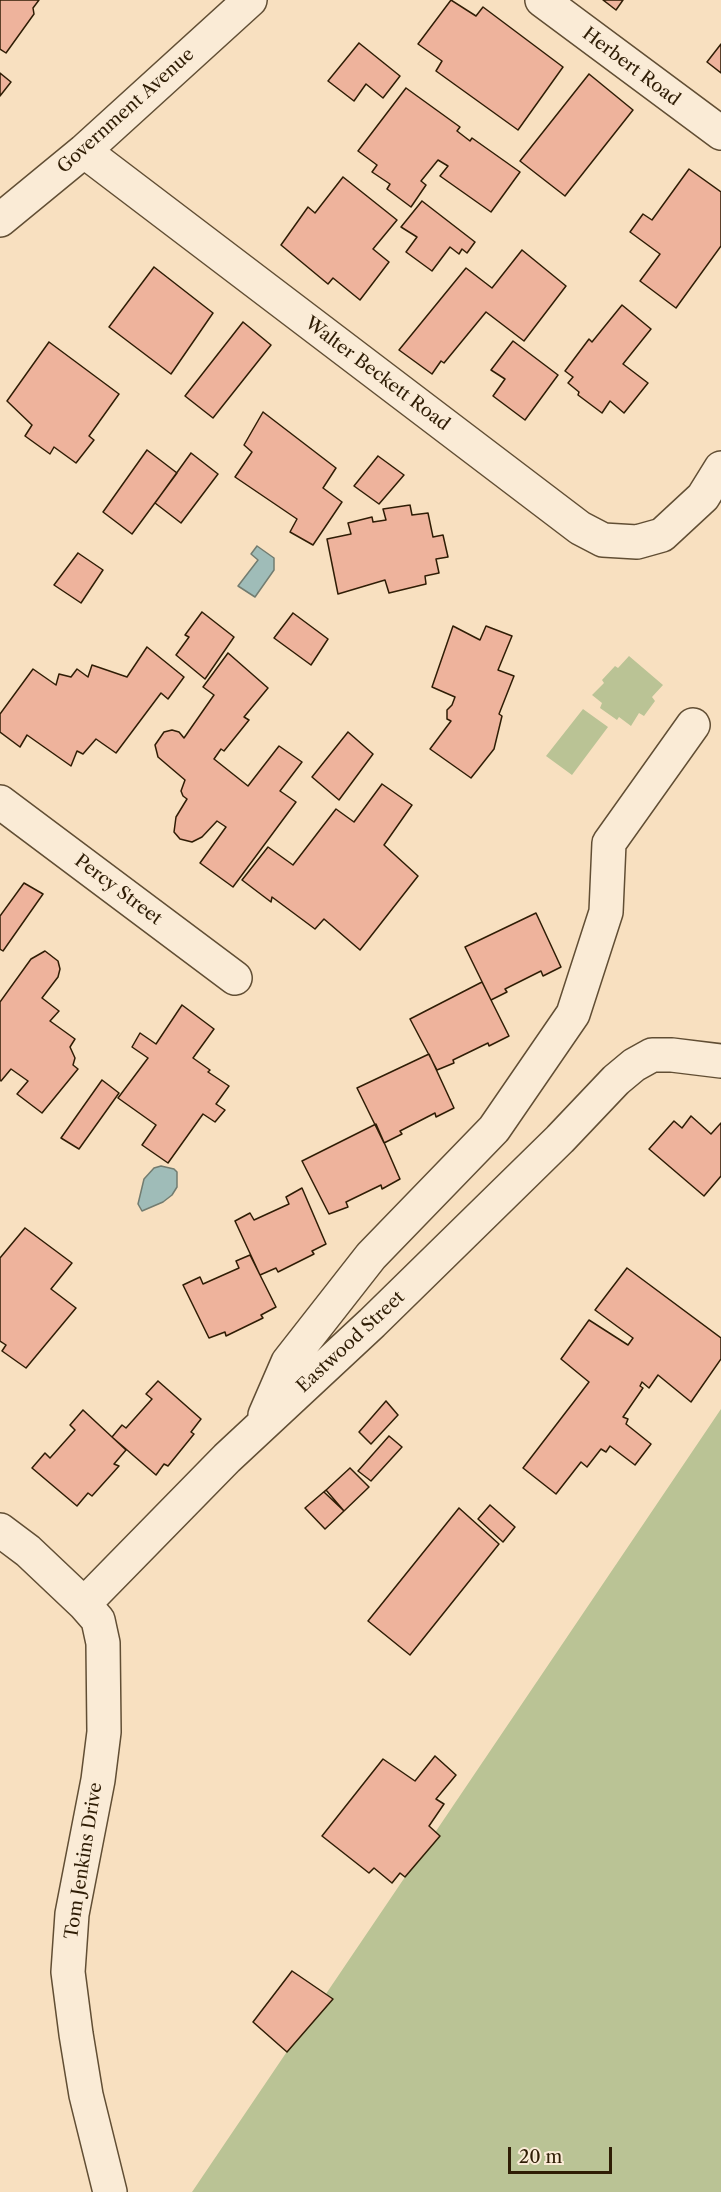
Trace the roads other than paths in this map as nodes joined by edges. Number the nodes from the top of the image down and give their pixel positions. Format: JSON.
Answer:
{"nodes":[{"id":1,"x":249,"y":0,"type":"edge"},
{"id":2,"x":542,"y":0,"type":"edge"},
{"id":3,"x":721,"y":133,"type":"edge"},
{"id":4,"x":84,"y":151,"type":"junction"},
{"id":5,"x":0,"y":220,"type":"edge"},
{"id":6,"x":721,"y":468,"type":"edge"},
{"id":7,"x":693,"y":725,"type":"dead end"},
{"id":8,"x":0,"y":802,"type":"edge"},
{"id":9,"x":235,"y":978,"type":"dead end"},
{"id":10,"x":721,"y":1060,"type":"edge"},
{"id":11,"x":260,"y":1428,"type":"junction"},
{"id":12,"x":0,"y":1530,"type":"edge"},
{"id":13,"x":84,"y":1604,"type":"junction"},
{"id":14,"x":110,"y":2192,"type":"edge"}],
"edges":[{"from":1,"to":4,"type":"street","name":"Government Avenue"},
{"from":2,"to":3,"type":"street","name":"Herbert Road"},
{"from":4,"to":5,"type":"street","name":"Government Avenue"},
{"from":4,"to":6,"type":"street","name":"Walter Beckett Road"},
{"from":7,"to":11,"type":"street"},
{"from":8,"to":9,"type":"street","name":"Percy Street"},
{"from":10,"to":11,"type":"street","name":"Eastwood Street"},
{"from":11,"to":13,"type":"street","name":"Eastwood Street"},
{"from":12,"to":13,"type":"street"},
{"from":13,"to":14,"type":"street","name":"Tom Jenkins Drive"}]}
